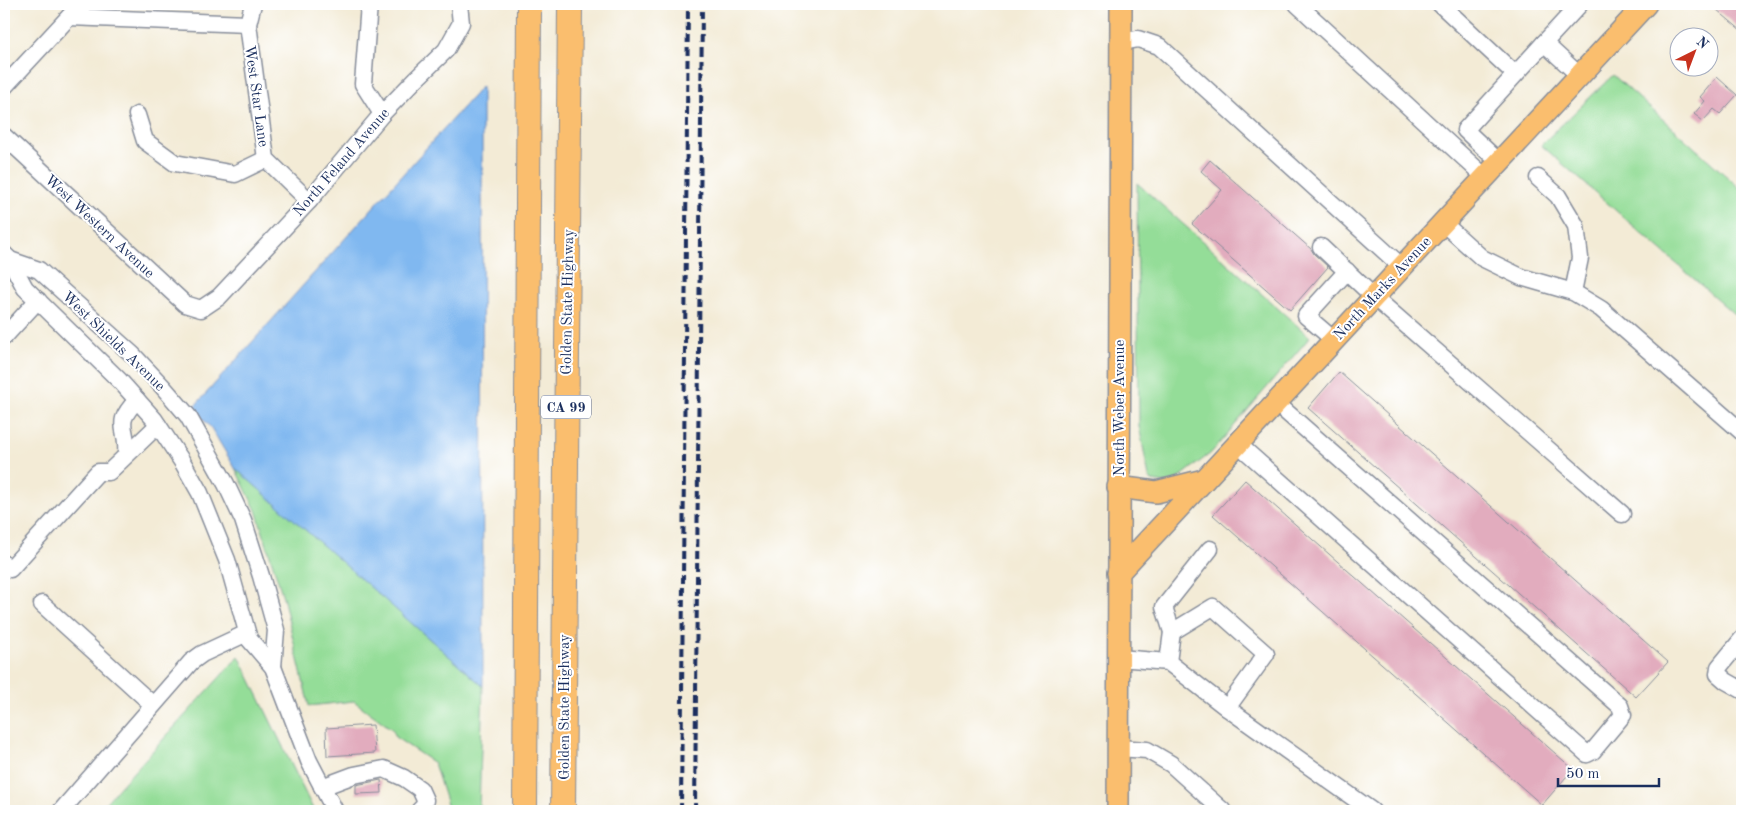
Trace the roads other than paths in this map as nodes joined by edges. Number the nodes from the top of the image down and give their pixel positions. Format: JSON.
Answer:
{"nodes":[{"id":1,"x":81,"y":4,"type":"edge"},
{"id":2,"x":253,"y":4,"type":"edge"},
{"id":3,"x":368,"y":4,"type":"edge"},
{"id":4,"x":459,"y":4,"type":"edge"},
{"id":5,"x":529,"y":4,"type":"edge"},
{"id":6,"x":570,"y":4,"type":"edge"},
{"id":7,"x":1121,"y":4,"type":"edge"},
{"id":8,"x":1297,"y":4,"type":"edge"},
{"id":9,"x":1440,"y":4,"type":"edge"},
{"id":10,"x":1580,"y":4,"type":"edge"},
{"id":11,"x":1646,"y":4,"type":"edge"},
{"id":12,"x":69,"y":17,"type":"junction"},
{"id":13,"x":248,"y":24,"type":"junction"},
{"id":14,"x":1121,"y":42,"type":"junction"},
{"id":15,"x":1544,"y":43,"type":"junction"},
{"id":16,"x":1515,"y":74,"type":"junction"},
{"id":17,"x":1580,"y":76,"type":"junction"},
{"id":18,"x":4,"y":87,"type":"edge"},
{"id":19,"x":382,"y":114,"type":"junction"},
{"id":20,"x":137,"y":115,"type":"dead end"},
{"id":21,"x":4,"y":136,"type":"edge"},
{"id":22,"x":266,"y":159,"type":"junction"},
{"id":23,"x":1492,"y":170,"type":"junction"},
{"id":24,"x":1538,"y":178,"type":"dead end"},
{"id":25,"x":309,"y":200,"type":"junction"},
{"id":26,"x":1443,"y":223,"type":"junction"},
{"id":27,"x":1321,"y":247,"type":"dead end"},
{"id":28,"x":7,"y":257,"type":"edge"},
{"id":29,"x":1402,"y":267,"type":"junction"},
{"id":30,"x":1347,"y":271,"type":"junction"},
{"id":31,"x":1573,"y":292,"type":"junction"},
{"id":32,"x":1374,"y":297,"type":"junction"},
{"id":33,"x":38,"y":300,"type":"junction"},
{"id":34,"x":200,"y":309,"type":"joint"},
{"id":35,"x":4,"y":337,"type":"edge"},
{"id":36,"x":1334,"y":340,"type":"junction"},
{"id":37,"x":137,"y":400,"type":"junction"},
{"id":38,"x":1276,"y":403,"type":"junction"},
{"id":39,"x":158,"y":425,"type":"junction"},
{"id":40,"x":1742,"y":432,"type":"edge"},
{"id":41,"x":1238,"y":444,"type":"junction"},
{"id":42,"x":126,"y":455,"type":"junction"},
{"id":43,"x":1205,"y":480,"type":"junction"},
{"id":44,"x":1118,"y":487,"type":"junction"},
{"id":45,"x":1622,"y":514,"type":"dead end"},
{"id":46,"x":1210,"y":548,"type":"dead end"},
{"id":47,"x":6,"y":570,"type":"edge"},
{"id":48,"x":1118,"y":573,"type":"junction"},
{"id":49,"x":42,"y":604,"type":"dead end"},
{"id":50,"x":1172,"y":632,"type":"junction"},
{"id":51,"x":247,"y":633,"type":"junction"},
{"id":52,"x":1742,"y":639,"type":"edge"},
{"id":53,"x":1119,"y":658,"type":"junction"},
{"id":54,"x":1168,"y":662,"type":"junction"},
{"id":55,"x":273,"y":667,"type":"junction"},
{"id":56,"x":1742,"y":690,"type":"edge"},
{"id":57,"x":153,"y":705,"type":"junction"},
{"id":58,"x":1227,"y":708,"type":"junction"},
{"id":59,"x":1118,"y":748,"type":"junction"},
{"id":60,"x":322,"y":787,"type":"junction"},
{"id":61,"x":61,"y":811,"type":"edge"},
{"id":62,"x":335,"y":811,"type":"edge"},
{"id":63,"x":419,"y":811,"type":"edge"},
{"id":64,"x":525,"y":811,"type":"edge"},
{"id":65,"x":563,"y":811,"type":"edge"},
{"id":66,"x":1118,"y":811,"type":"edge"},
{"id":67,"x":1223,"y":811,"type":"edge"},
{"id":68,"x":1372,"y":811,"type":"edge"}],
"edges":[{"from":1,"to":12,"type":"street"},
{"from":2,"to":13,"type":"street","name":"West Star Lane"},
{"from":3,"to":19,"type":"street"},
{"from":4,"to":19,"type":"street","name":"North Feland Avenue"},
{"from":5,"to":64,"type":"highway","number":"CA 99"},
{"from":6,"to":65,"type":"highway","name":"Golden State Highway","number":"CA 99"},
{"from":7,"to":14,"type":"main road","name":"North Weber Avenue"},
{"from":8,"to":23,"type":"street"},
{"from":9,"to":16,"type":"street"},
{"from":10,"to":15,"type":"street"},
{"from":11,"to":17,"type":"main road","name":"North Marks Avenue"},
{"from":12,"to":13,"type":"street"},
{"from":12,"to":18,"type":"street"},
{"from":13,"to":22,"type":"street","name":"West Star Lane"},
{"from":14,"to":29,"type":"street"},
{"from":14,"to":44,"type":"main road","name":"North Weber Avenue"},
{"from":15,"to":16,"type":"street"},
{"from":15,"to":17,"type":"street"},
{"from":16,"to":23,"type":"street"},
{"from":17,"to":23,"type":"main road","name":"North Marks Avenue"},
{"from":19,"to":25,"type":"street","name":"North Feland Avenue"},
{"from":20,"to":22,"type":"street"},
{"from":21,"to":34,"type":"street","name":"West Western Avenue"},
{"from":22,"to":25,"type":"street","name":"West Star Lane"},
{"from":23,"to":26,"type":"main road","name":"North Marks Avenue"},
{"from":24,"to":31,"type":"street"},
{"from":25,"to":34,"type":"street","name":"North Feland Avenue"},
{"from":26,"to":29,"type":"main road","name":"North Marks Avenue"},
{"from":26,"to":31,"type":"street"},
{"from":27,"to":30,"type":"street"},
{"from":28,"to":33,"type":"street","name":"West Shields Avenue"},
{"from":28,"to":55,"type":"street","name":"West Shields Avenue"},
{"from":29,"to":32,"type":"main road","name":"North Marks Avenue"},
{"from":30,"to":32,"type":"street"},
{"from":30,"to":36,"type":"street"},
{"from":31,"to":40,"type":"street"},
{"from":32,"to":36,"type":"main road","name":"North Marks Avenue"},
{"from":32,"to":45,"type":"street"},
{"from":33,"to":35,"type":"street"},
{"from":33,"to":37,"type":"street","name":"West Shields Avenue"},
{"from":36,"to":38,"type":"main road","name":"North Marks Avenue"},
{"from":37,"to":39,"type":"street","name":"West Shields Avenue"},
{"from":37,"to":42,"type":"street"},
{"from":38,"to":41,"type":"main road","name":"North Marks Avenue"},
{"from":38,"to":41,"type":"street"},
{"from":39,"to":42,"type":"street"},
{"from":39,"to":51,"type":"street","name":"West Shields Avenue"},
{"from":41,"to":43,"type":"main road","name":"North Marks Avenue"},
{"from":42,"to":47,"type":"street"},
{"from":43,"to":44,"type":"main road"},
{"from":43,"to":48,"type":"main road","name":"North Marks Avenue"},
{"from":44,"to":48,"type":"main road","name":"North Weber Avenue"},
{"from":46,"to":50,"type":"street"},
{"from":48,"to":53,"type":"main road","name":"North Weber Avenue"},
{"from":49,"to":57,"type":"street"},
{"from":50,"to":54,"type":"street"},
{"from":50,"to":58,"type":"street"},
{"from":51,"to":55,"type":"street","name":"West Shields Avenue"},
{"from":51,"to":57,"type":"street"},
{"from":52,"to":56,"type":"street"},
{"from":53,"to":54,"type":"street"},
{"from":53,"to":59,"type":"main road","name":"North Weber Avenue"},
{"from":54,"to":58,"type":"street"},
{"from":55,"to":60,"type":"street","name":"West Shields Avenue"},
{"from":57,"to":61,"type":"street"},
{"from":58,"to":68,"type":"street"},
{"from":59,"to":66,"type":"main road","name":"North Weber Avenue"},
{"from":59,"to":67,"type":"street"},
{"from":60,"to":62,"type":"street","name":"West Shields Avenue"},
{"from":60,"to":63,"type":"street"}]}
